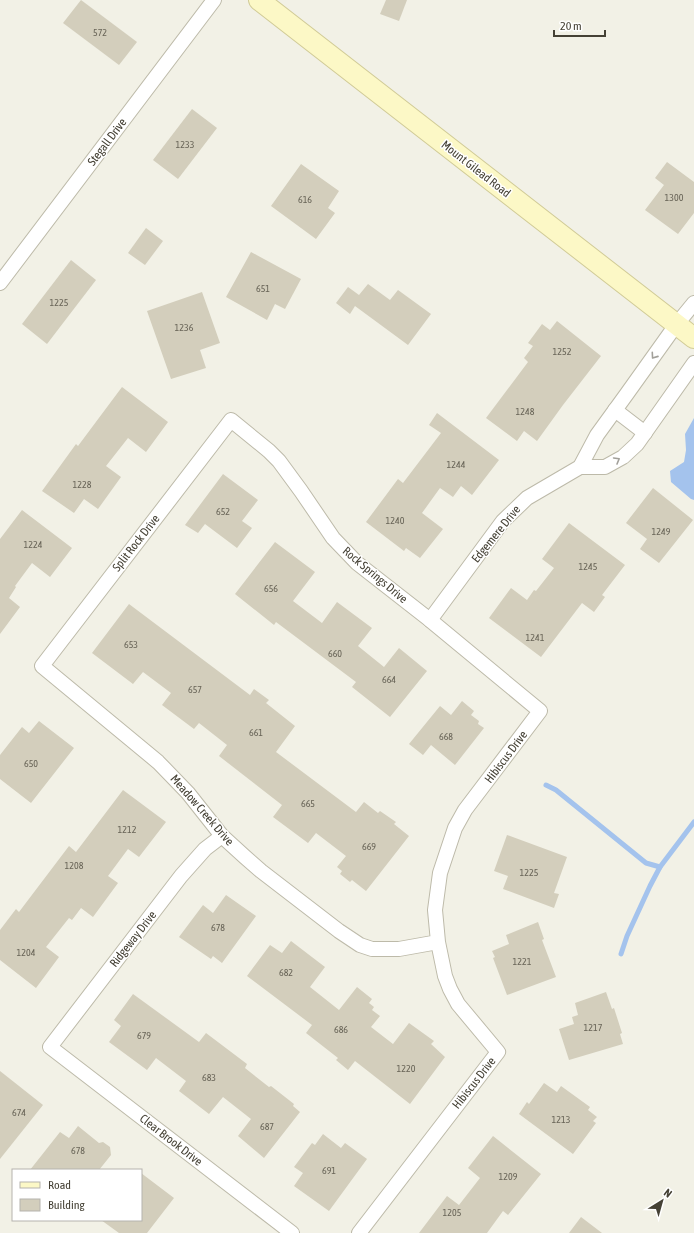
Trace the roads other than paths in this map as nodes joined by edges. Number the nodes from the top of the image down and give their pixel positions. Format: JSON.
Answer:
{"nodes":[{"id":1,"x":214,"y":0,"type":"edge"},
{"id":2,"x":259,"y":0,"type":"edge"},
{"id":3,"x":0,"y":283,"type":"edge"},
{"id":4,"x":694,"y":303,"type":"edge"},
{"id":5,"x":676,"y":324,"type":"junction"},
{"id":6,"x":694,"y":338,"type":"edge"},
{"id":7,"x":694,"y":363,"type":"edge"},
{"id":8,"x":615,"y":410,"type":"junction"},
{"id":9,"x":231,"y":420,"type":"joint"},
{"id":10,"x":645,"y":433,"type":"junction"},
{"id":11,"x":580,"y":467,"type":"junction"},
{"id":12,"x":430,"y":620,"type":"junction"},
{"id":13,"x":42,"y":666,"type":"joint"},
{"id":14,"x":540,"y":711,"type":"joint"},
{"id":15,"x":222,"y":836,"type":"junction"},
{"id":16,"x":438,"y":942,"type":"junction"},
{"id":17,"x":50,"y":1047,"type":"joint"},
{"id":18,"x":292,"y":1233,"type":"edge"},
{"id":19,"x":358,"y":1233,"type":"edge"}],
"edges":[{"from":1,"to":3,"type":"street","name":"Stegall Drive"},
{"from":2,"to":5,"type":"street","name":"Mount Gilead Road"},
{"from":4,"to":5,"type":"street"},
{"from":5,"to":6,"type":"street","name":"Mount Gilead Road"},
{"from":5,"to":8,"type":"street","one_way":true},
{"from":7,"to":10,"type":"street"},
{"from":8,"to":10,"type":"street"},
{"from":8,"to":11,"type":"street"},
{"from":9,"to":12,"type":"street","name":"Rock Springs Drive"},
{"from":9,"to":13,"type":"street","name":"Split Rock Drive"},
{"from":11,"to":10,"type":"street","one_way":true},
{"from":11,"to":12,"type":"street","name":"Edgemere Drive"},
{"from":12,"to":14,"type":"street","name":"Rock Springs Drive"},
{"from":13,"to":15,"type":"street","name":"Meadow Creek Drive"},
{"from":14,"to":16,"type":"street","name":"Hibiscus Drive"},
{"from":15,"to":16,"type":"street","name":"Meadow Creek Drive"},
{"from":15,"to":17,"type":"street","name":"Ridgeway Drive"},
{"from":16,"to":19,"type":"street","name":"Hibiscus Drive"},
{"from":17,"to":18,"type":"street","name":"Clear Brook Drive"}]}
